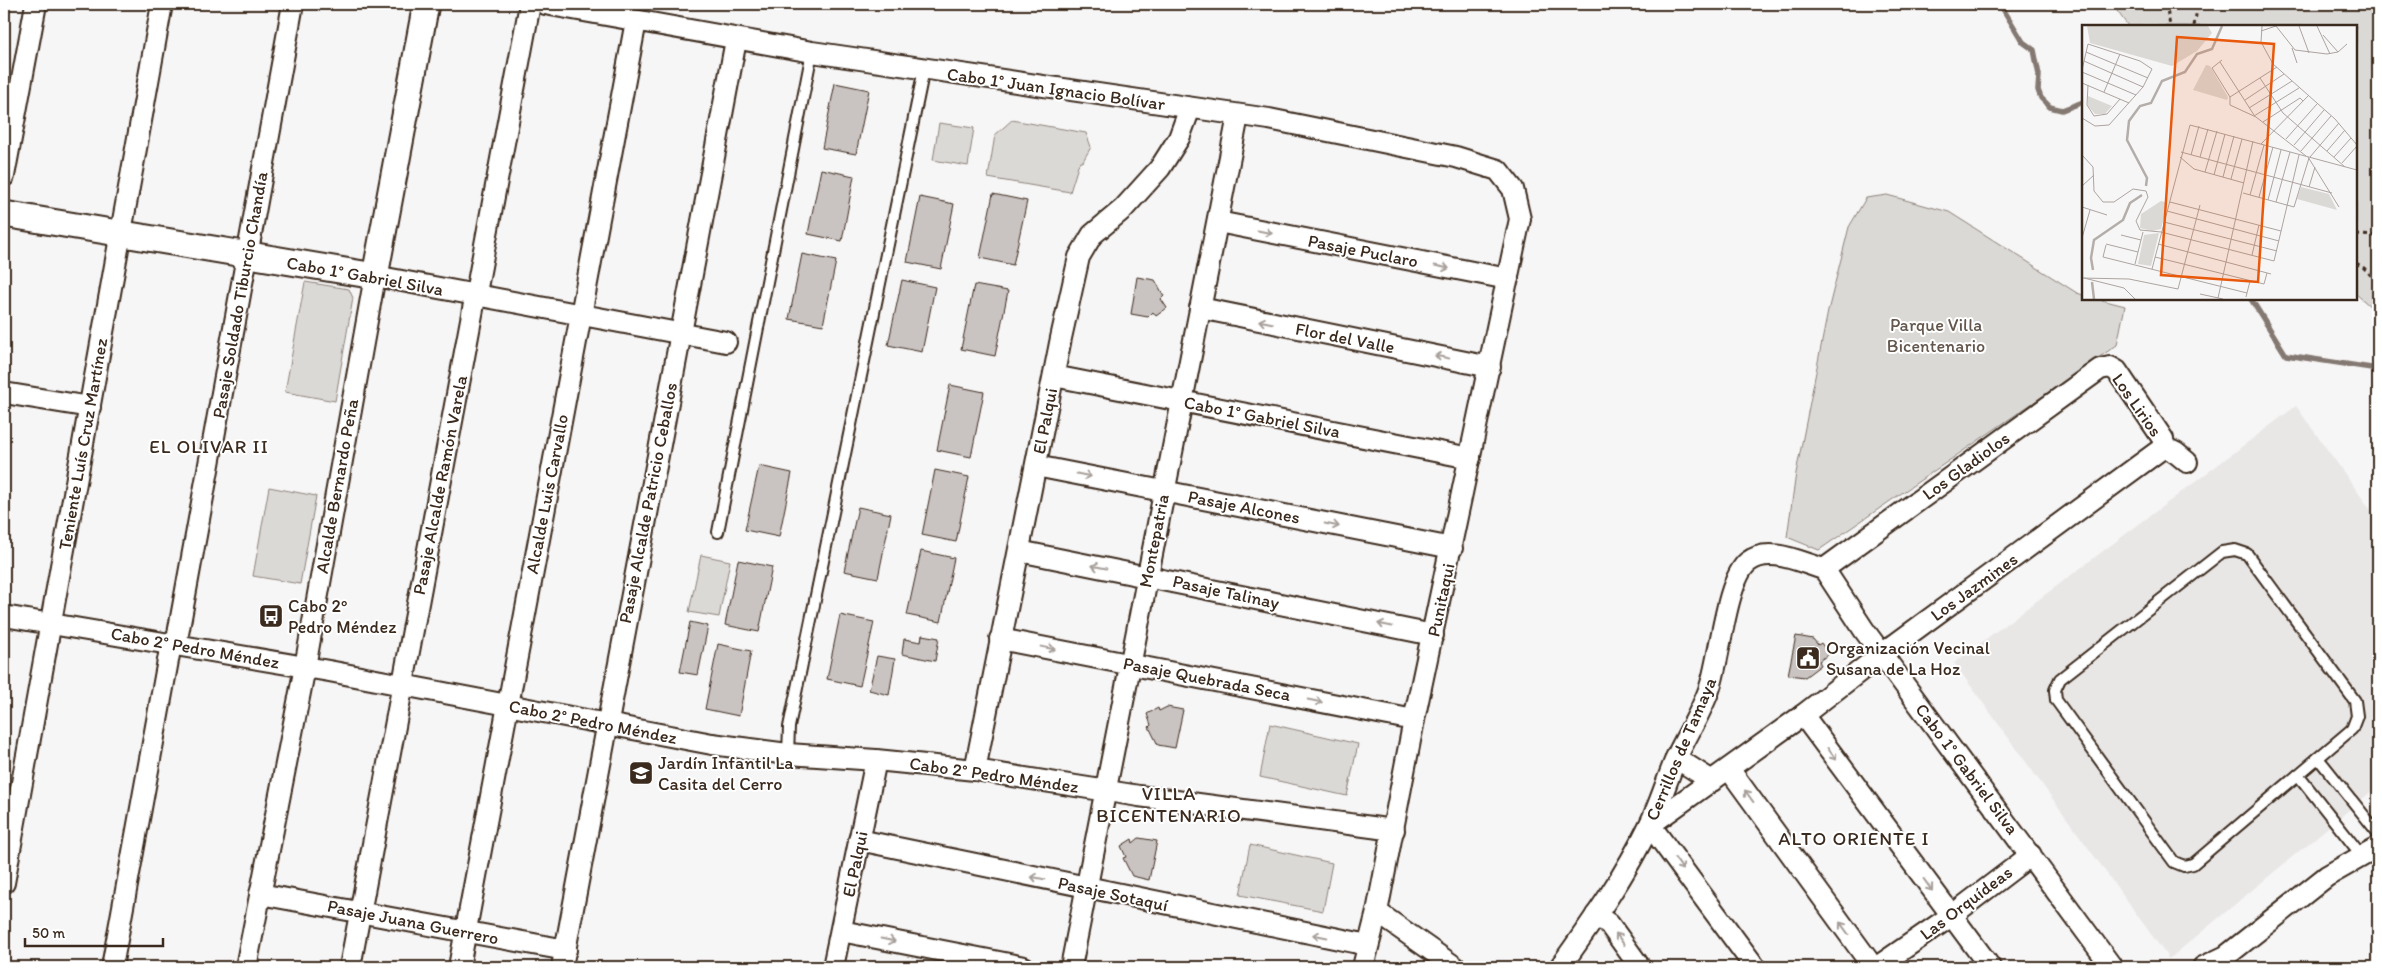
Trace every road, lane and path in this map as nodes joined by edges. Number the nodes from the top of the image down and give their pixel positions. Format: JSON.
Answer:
{"nodes":[{"id":1,"x":36,"y":4,"type":"edge"},
{"id":2,"x":162,"y":4,"type":"edge"},
{"id":3,"x":293,"y":4,"type":"edge"},
{"id":4,"x":426,"y":4,"type":"edge"},
{"id":5,"x":530,"y":4,"type":"edge"},
{"id":6,"x":545,"y":4,"type":"edge"},
{"id":7,"x":2166,"y":4,"type":"edge"},
{"id":8,"x":2198,"y":4,"type":"edge"},
{"id":9,"x":636,"y":21,"type":"junction"},
{"id":10,"x":2170,"y":25,"type":"edge"},
{"id":11,"x":2194,"y":25,"type":"edge"},
{"id":12,"x":736,"y":40,"type":"junction"},
{"id":13,"x":812,"y":52,"type":"junction"},
{"id":14,"x":924,"y":69,"type":"junction"},
{"id":15,"x":1190,"y":108,"type":"junction"},
{"id":16,"x":1238,"y":116,"type":"junction"},
{"id":17,"x":4,"y":176,"type":"edge"},
{"id":18,"x":4,"y":214,"type":"edge"},
{"id":19,"x":1218,"y":222,"type":"junction"},
{"id":20,"x":1518,"y":232,"type":"joint"},
{"id":21,"x":120,"y":233,"type":"junction"},
{"id":22,"x":2357,"y":235,"type":"edge"},
{"id":23,"x":2378,"y":236,"type":"edge"},
{"id":24,"x":247,"y":256,"type":"junction"},
{"id":25,"x":2357,"y":264,"type":"edge"},
{"id":26,"x":375,"y":276,"type":"junction"},
{"id":27,"x":1508,"y":280,"type":"junction"},
{"id":28,"x":2378,"y":283,"type":"edge"},
{"id":29,"x":476,"y":295,"type":"junction"},
{"id":30,"x":1200,"y":308,"type":"junction"},
{"id":31,"x":581,"y":314,"type":"junction"},
{"id":32,"x":680,"y":332,"type":"junction"},
{"id":33,"x":726,"y":342,"type":"dead end"},
{"id":34,"x":1490,"y":367,"type":"junction"},
{"id":35,"x":2110,"y":367,"type":"joint"},
{"id":36,"x":1054,"y":376,"type":"junction"},
{"id":37,"x":4,"y":393,"type":"edge"},
{"id":38,"x":1182,"y":401,"type":"junction"},
{"id":39,"x":90,"y":407,"type":"junction"},
{"id":40,"x":2164,"y":447,"type":"junction"},
{"id":41,"x":1470,"y":458,"type":"junction"},
{"id":42,"x":2187,"y":462,"type":"dead end"},
{"id":43,"x":1036,"y":466,"type":"junction"},
{"id":44,"x":1164,"y":491,"type":"junction"},
{"id":45,"x":718,"y":532,"type":"dead end"},
{"id":46,"x":1452,"y":548,"type":"junction"},
{"id":47,"x":1019,"y":552,"type":"junction"},
{"id":48,"x":1824,"y":570,"type":"junction"},
{"id":49,"x":1147,"y":576,"type":"junction"},
{"id":50,"x":4,"y":616,"type":"edge"},
{"id":51,"x":52,"y":624,"type":"junction"},
{"id":52,"x":1433,"y":635,"type":"junction"},
{"id":53,"x":1000,"y":639,"type":"junction"},
{"id":54,"x":174,"y":644,"type":"junction"},
{"id":55,"x":1882,"y":654,"type":"junction"},
{"id":56,"x":1129,"y":664,"type":"junction"},
{"id":57,"x":305,"y":667,"type":"junction"},
{"id":58,"x":403,"y":685,"type":"junction"},
{"id":59,"x":508,"y":706,"type":"junction"},
{"id":60,"x":1803,"y":715,"type":"junction"},
{"id":61,"x":1414,"y":720,"type":"junction"},
{"id":62,"x":607,"y":725,"type":"junction"},
{"id":63,"x":788,"y":754,"type":"junction"},
{"id":64,"x":1676,"y":758,"type":"junction"},
{"id":65,"x":2318,"y":758,"type":"junction"},
{"id":66,"x":876,"y":760,"type":"junction"},
{"id":67,"x":1728,"y":769,"type":"junction"},
{"id":68,"x":975,"y":770,"type":"junction"},
{"id":69,"x":2298,"y":775,"type":"junction"},
{"id":70,"x":1712,"y":781,"type":"junction"},
{"id":71,"x":1105,"y":790,"type":"junction"},
{"id":72,"x":1650,"y":825,"type":"junction"},
{"id":73,"x":1394,"y":830,"type":"junction"},
{"id":74,"x":2378,"y":833,"type":"edge"},
{"id":75,"x":859,"y":840,"type":"junction"},
{"id":76,"x":2370,"y":852,"type":"edge"},
{"id":77,"x":2031,"y":855,"type":"junction"},
{"id":78,"x":4,"y":884,"type":"edge"},
{"id":79,"x":1086,"y":888,"type":"junction"},
{"id":80,"x":260,"y":894,"type":"junction"},
{"id":81,"x":361,"y":911,"type":"junction"},
{"id":82,"x":1377,"y":912,"type":"junction"},
{"id":83,"x":1596,"y":915,"type":"junction"},
{"id":84,"x":1951,"y":916,"type":"junction"},
{"id":85,"x":841,"y":931,"type":"junction"},
{"id":86,"x":466,"y":932,"type":"junction"},
{"id":87,"x":1368,"y":945,"type":"junction"},
{"id":88,"x":564,"y":959,"type":"edge"},
{"id":89,"x":112,"y":967,"type":"edge"},
{"id":90,"x":246,"y":967,"type":"edge"},
{"id":91,"x":350,"y":967,"type":"edge"},
{"id":92,"x":459,"y":967,"type":"edge"},
{"id":93,"x":833,"y":967,"type":"edge"},
{"id":94,"x":1024,"y":967,"type":"edge"},
{"id":95,"x":1071,"y":967,"type":"edge"},
{"id":96,"x":1363,"y":967,"type":"edge"},
{"id":97,"x":1455,"y":967,"type":"edge"},
{"id":98,"x":1560,"y":967,"type":"edge"},
{"id":99,"x":1640,"y":967,"type":"edge"},
{"id":100,"x":1755,"y":967,"type":"edge"},
{"id":101,"x":1873,"y":967,"type":"edge"},
{"id":102,"x":1877,"y":967,"type":"edge"},
{"id":103,"x":1990,"y":967,"type":"edge"},
{"id":104,"x":2112,"y":967,"type":"edge"},
{"id":105,"x":2203,"y":967,"type":"edge"}],
"edges":[{"from":1,"to":17,"type":"street"},
{"from":2,"to":21,"type":"street","name":"Teniente Luís Cruz Martínez"},
{"from":3,"to":24,"type":"street","name":"Pasaje Soldado Tiburcio Chandía"},
{"from":4,"to":26,"type":"street","name":"Alcalde Bernardo Peña"},
{"from":5,"to":29,"type":"street","name":"Pasaje Alcalde Ramón Varela"},
{"from":6,"to":9,"type":"street","name":"Cabo 1° Juan Ignacio Bolívar"},
{"from":7,"to":10,"type":"path"},
{"from":8,"to":11,"type":"path"},
{"from":9,"to":12,"type":"street","name":"Cabo 1° Juan Ignacio Bolívar"},
{"from":9,"to":31,"type":"street","name":"Alcalde Luis Carvallo"},
{"from":12,"to":13,"type":"street","name":"Cabo 1° Juan Ignacio Bolívar"},
{"from":12,"to":32,"type":"street","name":"Pasaje Alcalde Patricio Ceballos"},
{"from":13,"to":14,"type":"street","name":"Cabo 1° Juan Ignacio Bolívar"},
{"from":13,"to":45,"type":"lane"},
{"from":14,"to":15,"type":"street","name":"Cabo 1° Juan Ignacio Bolívar"},
{"from":14,"to":63,"type":"lane"},
{"from":15,"to":16,"type":"street","name":"Cabo 1° Juan Ignacio Bolívar"},
{"from":15,"to":36,"type":"street","name":"El Palqui"},
{"from":16,"to":19,"type":"street","name":"Montepatria"},
{"from":16,"to":20,"type":"street","name":"Cabo 1° Juan Ignacio Bolívar"},
{"from":18,"to":21,"type":"street","name":"Cabo 1° Gabriel Silva"},
{"from":19,"to":27,"type":"street","name":"Pasaje Puclaro","one_way":true},
{"from":19,"to":30,"type":"street","name":"Montepatria"},
{"from":20,"to":27,"type":"street","name":"Punitaqui"},
{"from":21,"to":24,"type":"street","name":"Cabo 1° Gabriel Silva"},
{"from":21,"to":39,"type":"street","name":"Teniente Luís Cruz Martínez"},
{"from":22,"to":23,"type":"path"},
{"from":24,"to":26,"type":"street","name":"Cabo 1° Gabriel Silva"},
{"from":24,"to":54,"type":"street","name":"Pasaje Soldado Tiburcio Chandía"},
{"from":25,"to":28,"type":"path"},
{"from":26,"to":29,"type":"street","name":"Cabo 1° Gabriel Silva"},
{"from":26,"to":57,"type":"street","name":"Alcalde Bernardo Peña"},
{"from":27,"to":34,"type":"street","name":"Punitaqui"},
{"from":29,"to":31,"type":"street","name":"Cabo 1° Gabriel Silva"},
{"from":29,"to":58,"type":"street","name":"Pasaje Alcalde Ramón Varela"},
{"from":34,"to":30,"type":"street","name":"Flor del Valle","one_way":true},
{"from":30,"to":38,"type":"street","name":"Montepatria"},
{"from":31,"to":32,"type":"street","name":"Cabo 1° Gabriel Silva"},
{"from":31,"to":59,"type":"street","name":"Alcalde Luis Carvallo"},
{"from":32,"to":33,"type":"street","name":"Cabo 1° Gabriel Silva"},
{"from":32,"to":62,"type":"street","name":"Pasaje Alcalde Patricio Ceballos"},
{"from":34,"to":41,"type":"street","name":"Punitaqui"},
{"from":35,"to":40,"type":"street","name":"Los Lirios"},
{"from":35,"to":48,"type":"street","name":"Los Gladiolos"},
{"from":36,"to":38,"type":"street","name":"Cabo 1° Gabriel Silva"},
{"from":36,"to":43,"type":"street","name":"El Palqui"},
{"from":37,"to":39,"type":"street"},
{"from":38,"to":41,"type":"street","name":"Cabo 1° Gabriel Silva"},
{"from":38,"to":44,"type":"street","name":"Montepatria"},
{"from":39,"to":51,"type":"street","name":"Teniente Luís Cruz Martínez"},
{"from":40,"to":42,"type":"street","name":"Los Lirios"},
{"from":40,"to":55,"type":"street","name":"Los Jazmines"},
{"from":41,"to":46,"type":"street","name":"Punitaqui"},
{"from":43,"to":44,"type":"street","name":"Pasaje Alcones","one_way":true},
{"from":43,"to":47,"type":"street","name":"El Palqui"},
{"from":44,"to":46,"type":"street","name":"Pasaje Alcones","one_way":true},
{"from":44,"to":49,"type":"street","name":"Montepatria"},
{"from":46,"to":52,"type":"street","name":"Punitaqui"},
{"from":49,"to":47,"type":"street","name":"Pasaje Talinay","one_way":true},
{"from":47,"to":53,"type":"street","name":"El Palqui"},
{"from":48,"to":55,"type":"street","name":"Cabo 1° Gabriel Silva"},
{"from":48,"to":64,"type":"street","name":"Cerrillos de Tamaya"},
{"from":52,"to":49,"type":"street","name":"Pasaje Talinay","one_way":true},
{"from":49,"to":56,"type":"street","name":"Montepatria"},
{"from":50,"to":51,"type":"street","name":"Cabo 2° Pedro Méndez"},
{"from":51,"to":54,"type":"street","name":"Cabo 2° Pedro Méndez"},
{"from":51,"to":78,"type":"street","name":"Teniente Luís Cruz Martínez"},
{"from":52,"to":61,"type":"street","name":"Punitaqui"},
{"from":53,"to":56,"type":"street","name":"Pasaje Quebrada Seca","one_way":true},
{"from":53,"to":68,"type":"street","name":"El Palqui"},
{"from":54,"to":57,"type":"street","name":"Cabo 2° Pedro Méndez"},
{"from":54,"to":89,"type":"street","name":"Pasaje Soldado Tiburcio Chandía"},
{"from":55,"to":60,"type":"street","name":"Los Jazmines"},
{"from":55,"to":77,"type":"street","name":"Cabo 1° Gabriel Silva"},
{"from":56,"to":61,"type":"street","name":"Pasaje Quebrada Seca","one_way":true},
{"from":56,"to":71,"type":"street","name":"Montepatria"},
{"from":57,"to":58,"type":"street","name":"Cabo 2° Pedro Méndez"},
{"from":57,"to":80,"type":"street","name":"Alcalde Bernardo Peña"},
{"from":58,"to":59,"type":"street","name":"Cabo 2° Pedro Méndez"},
{"from":58,"to":81,"type":"street","name":"Pasaje Alcalde Ramón Varela"},
{"from":59,"to":62,"type":"street","name":"Cabo 2° Pedro Méndez"},
{"from":59,"to":86,"type":"street","name":"Alcalde Luis Carvallo"},
{"from":60,"to":67,"type":"street","name":"Los Jazmines"},
{"from":60,"to":84,"type":"street","one_way":true},
{"from":61,"to":73,"type":"street","name":"Punitaqui"},
{"from":62,"to":63,"type":"street","name":"Cabo 2° Pedro Méndez"},
{"from":62,"to":88,"type":"street","name":"Pasaje Alcalde Patricio Ceballos"},
{"from":63,"to":66,"type":"street","name":"Cabo 2° Pedro Méndez"},
{"from":64,"to":70,"type":"street"},
{"from":64,"to":72,"type":"street","name":"Cerrillos de Tamaya"},
{"from":65,"to":69,"type":"lane"},
{"from":65,"to":69,"type":"lane"},
{"from":65,"to":74,"type":"lane"},
{"from":66,"to":68,"type":"street","name":"Cabo 2° Pedro Méndez"},
{"from":66,"to":75,"type":"street","name":"El Palqui"},
{"from":67,"to":70,"type":"street","name":"Los Jazmines"},
{"from":101,"to":67,"type":"street","one_way":true},
{"from":68,"to":71,"type":"street","name":"Cabo 2° Pedro Méndez"},
{"from":69,"to":76,"type":"lane"},
{"from":70,"to":72,"type":"street","name":"Los Jazmines"},
{"from":71,"to":73,"type":"street","name":"Cabo 2° Pedro Méndez"},
{"from":71,"to":79,"type":"street","name":"Montepatria"},
{"from":72,"to":83,"type":"street","name":"Cerrillos de Tamaya"},
{"from":72,"to":100,"type":"street","one_way":true},
{"from":73,"to":82,"type":"street","name":"Punitaqui"},
{"from":79,"to":75,"type":"street","name":"Pasaje Sotaquí","one_way":true},
{"from":75,"to":85,"type":"street","name":"El Palqui"},
{"from":76,"to":105,"type":"street"},
{"from":77,"to":84,"type":"street","name":"Las Orquídeas"},
{"from":77,"to":104,"type":"street","name":"Cabo 1° Gabriel Silva"},
{"from":87,"to":79,"type":"street","name":"Pasaje Sotaquí","one_way":true},
{"from":79,"to":95,"type":"street","name":"Montepatria"},
{"from":80,"to":81,"type":"street","name":"Pasaje Juana Guerrero"},
{"from":80,"to":90,"type":"street","name":"Alcalde Bernardo Peña"},
{"from":81,"to":86,"type":"street","name":"Pasaje Juana Guerrero"},
{"from":81,"to":91,"type":"street","name":"Pasaje Alcalde Ramón Varela"},
{"from":82,"to":87,"type":"street","name":"Punitaqui"},
{"from":82,"to":97,"type":"street"},
{"from":83,"to":98,"type":"street","name":"Cerrillos de Tamaya"},
{"from":99,"to":83,"type":"street","one_way":true},
{"from":84,"to":102,"type":"street","name":"Las Orquídeas"},
{"from":84,"to":103,"type":"street"},
{"from":85,"to":93,"type":"street","name":"El Palqui"},
{"from":85,"to":94,"type":"street","one_way":true},
{"from":86,"to":88,"type":"street","name":"Pasaje Juana Guerrero"},
{"from":86,"to":92,"type":"street","name":"Alcalde Luis Carvallo"},
{"from":87,"to":96,"type":"street","name":"Punitaqui"}]}
